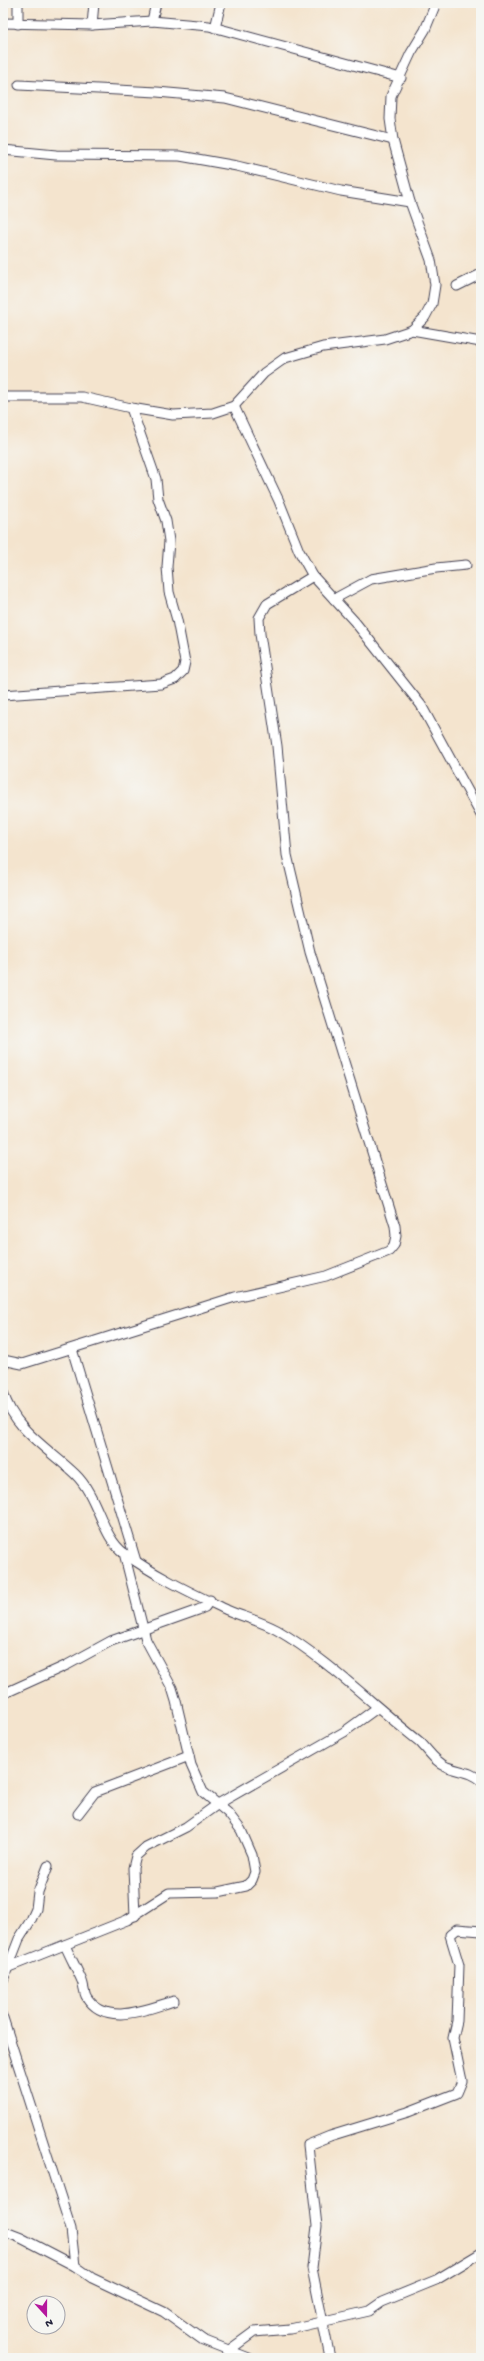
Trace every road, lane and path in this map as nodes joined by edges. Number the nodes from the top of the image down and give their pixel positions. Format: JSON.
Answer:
{"nodes":[{"id":1,"x":18,"y":3,"type":"edge"},
{"id":2,"x":94,"y":3,"type":"edge"},
{"id":3,"x":156,"y":3,"type":"edge"},
{"id":4,"x":221,"y":3,"type":"edge"},
{"id":5,"x":436,"y":3,"type":"edge"},
{"id":6,"x":152,"y":21,"type":"junction"},
{"id":7,"x":3,"y":23,"type":"edge"},
{"id":8,"x":18,"y":24,"type":"junction"},
{"id":9,"x":92,"y":25,"type":"junction"},
{"id":10,"x":215,"y":28,"type":"junction"},
{"id":11,"x":401,"y":78,"type":"junction"},
{"id":12,"x":20,"y":85,"type":"dead end"},
{"id":13,"x":393,"y":140,"type":"junction"},
{"id":14,"x":3,"y":150,"type":"edge"},
{"id":15,"x":410,"y":202,"type":"junction"},
{"id":16,"x":481,"y":274,"type":"edge"},
{"id":17,"x":457,"y":286,"type":"dead end"},
{"id":18,"x":412,"y":330,"type":"junction"},
{"id":19,"x":481,"y":342,"type":"edge"},
{"id":20,"x":3,"y":397,"type":"edge"},
{"id":21,"x":234,"y":406,"type":"junction"},
{"id":22,"x":131,"y":408,"type":"junction"},
{"id":23,"x":466,"y":566,"type":"dead end"},
{"id":24,"x":313,"y":576,"type":"junction"},
{"id":25,"x":334,"y":599,"type":"junction"},
{"id":26,"x":3,"y":695,"type":"edge"},
{"id":27,"x":481,"y":815,"type":"edge"},
{"id":28,"x":72,"y":1349,"type":"junction"},
{"id":29,"x":3,"y":1360,"type":"edge"},
{"id":30,"x":3,"y":1392,"type":"edge"},
{"id":31,"x":124,"y":1553,"type":"junction"},
{"id":32,"x":136,"y":1561,"type":"junction"},
{"id":33,"x":210,"y":1600,"type":"junction"},
{"id":34,"x":144,"y":1630,"type":"junction"},
{"id":35,"x":3,"y":1694,"type":"edge"},
{"id":36,"x":377,"y":1708,"type":"junction"},
{"id":37,"x":189,"y":1756,"type":"junction"},
{"id":38,"x":481,"y":1781,"type":"edge"},
{"id":39,"x":218,"y":1804,"type":"junction"},
{"id":40,"x":78,"y":1814,"type":"dead end"},
{"id":41,"x":48,"y":1866,"type":"dead end"},
{"id":42,"x":135,"y":1916,"type":"junction"},
{"id":43,"x":481,"y":1931,"type":"edge"},
{"id":44,"x":64,"y":1945,"type":"junction"},
{"id":45,"x":6,"y":1967,"type":"edge"},
{"id":46,"x":3,"y":1980,"type":"edge"},
{"id":47,"x":174,"y":2001,"type":"dead end"},
{"id":48,"x":3,"y":2018,"type":"edge"},
{"id":49,"x":3,"y":2231,"type":"edge"},
{"id":50,"x":481,"y":2253,"type":"edge"},
{"id":51,"x":74,"y":2266,"type":"junction"},
{"id":52,"x":322,"y":2323,"type":"junction"},
{"id":53,"x":228,"y":2351,"type":"junction"},
{"id":54,"x":249,"y":2358,"type":"edge"},
{"id":55,"x":330,"y":2358,"type":"edge"}],
"edges":[{"from":1,"to":8,"type":"street"},
{"from":2,"to":9,"type":"street"},
{"from":3,"to":6,"type":"street"},
{"from":4,"to":10,"type":"street"},
{"from":5,"to":11,"type":"street"},
{"from":6,"to":9,"type":"street"},
{"from":6,"to":10,"type":"street"},
{"from":7,"to":8,"type":"street"},
{"from":8,"to":9,"type":"street"},
{"from":10,"to":11,"type":"street"},
{"from":11,"to":13,"type":"street"},
{"from":12,"to":13,"type":"street"},
{"from":13,"to":15,"type":"street"},
{"from":14,"to":15,"type":"street"},
{"from":15,"to":18,"type":"street"},
{"from":16,"to":17,"type":"street"},
{"from":18,"to":19,"type":"street"},
{"from":18,"to":21,"type":"street"},
{"from":20,"to":22,"type":"street"},
{"from":21,"to":22,"type":"street"},
{"from":21,"to":24,"type":"street"},
{"from":22,"to":26,"type":"street"},
{"from":23,"to":25,"type":"street"},
{"from":24,"to":25,"type":"street"},
{"from":24,"to":28,"type":"street"},
{"from":25,"to":27,"type":"street"},
{"from":28,"to":29,"type":"street"},
{"from":28,"to":32,"type":"street"},
{"from":30,"to":31,"type":"street"},
{"from":31,"to":32,"type":"street"},
{"from":31,"to":34,"type":"street"},
{"from":32,"to":33,"type":"street"},
{"from":33,"to":34,"type":"street"},
{"from":33,"to":36,"type":"street"},
{"from":34,"to":35,"type":"street"},
{"from":34,"to":37,"type":"street"},
{"from":36,"to":38,"type":"street"},
{"from":36,"to":39,"type":"street"},
{"from":37,"to":39,"type":"street"},
{"from":37,"to":40,"type":"street"},
{"from":39,"to":42,"type":"street"},
{"from":39,"to":42,"type":"street"},
{"from":41,"to":45,"type":"street"},
{"from":42,"to":44,"type":"street"},
{"from":43,"to":52,"type":"street"},
{"from":44,"to":45,"type":"street"},
{"from":44,"to":47,"type":"street"},
{"from":45,"to":46,"type":"street"},
{"from":48,"to":51,"type":"street"},
{"from":49,"to":51,"type":"street"},
{"from":50,"to":52,"type":"street"},
{"from":51,"to":53,"type":"street"},
{"from":52,"to":53,"type":"street"},
{"from":52,"to":55,"type":"street"},
{"from":53,"to":54,"type":"street"}]}
